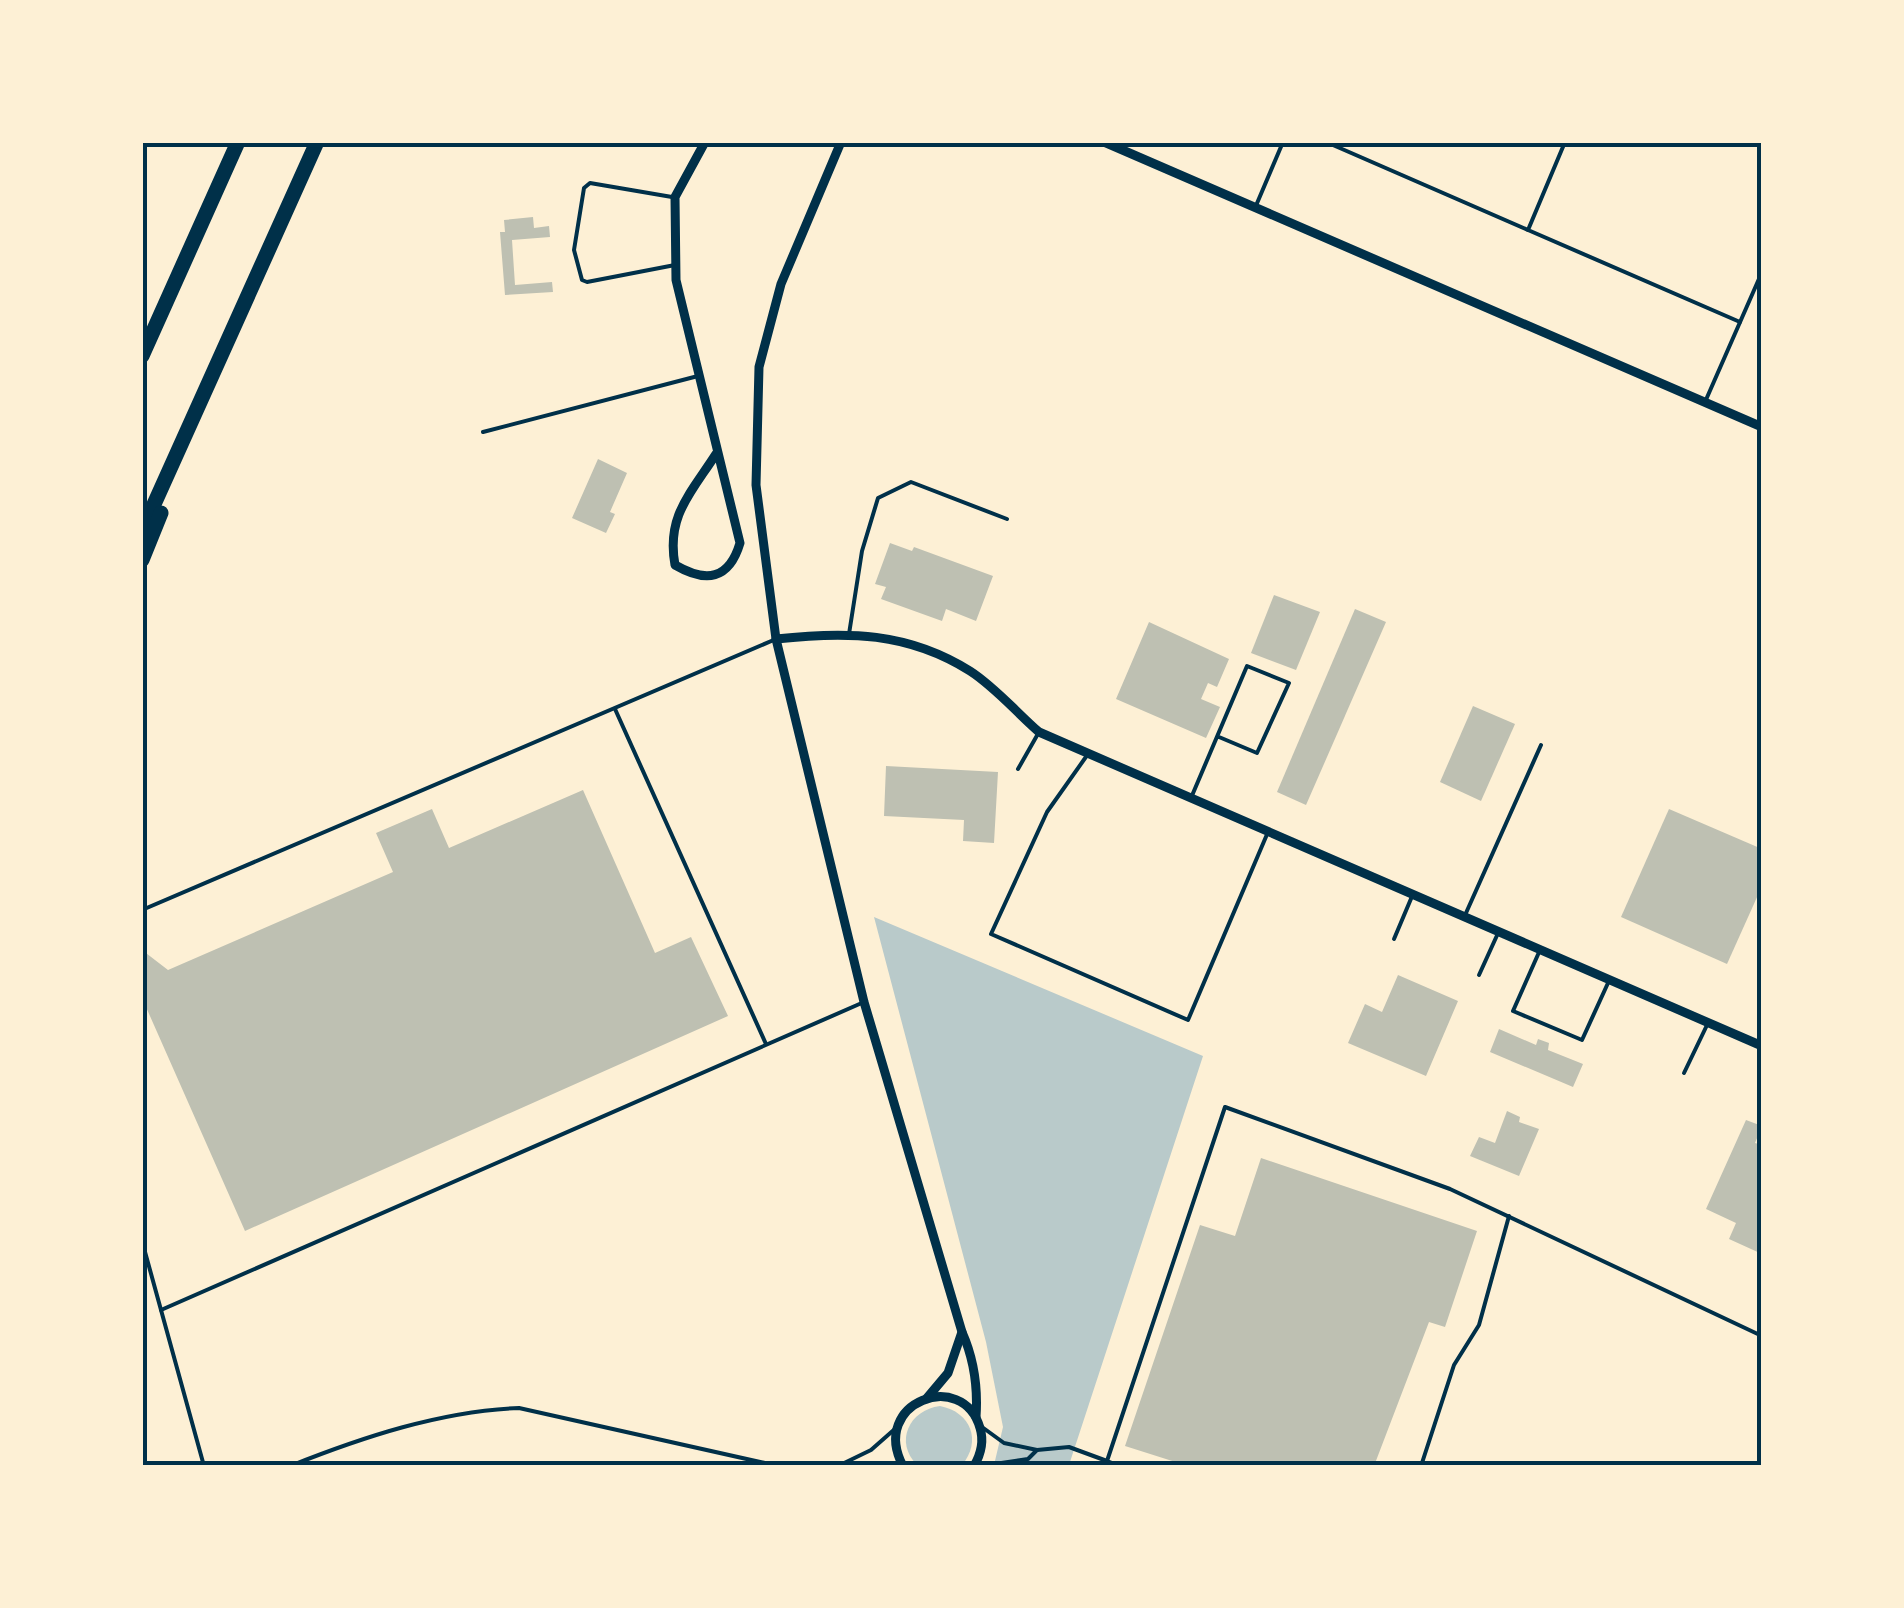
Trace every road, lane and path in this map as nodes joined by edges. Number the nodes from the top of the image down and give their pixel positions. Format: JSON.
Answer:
{"nodes":[{"id":1,"x":238,"y":142,"type":"edge"},
{"id":2,"x":317,"y":142,"type":"edge"},
{"id":3,"x":705,"y":142,"type":"edge"},
{"id":4,"x":841,"y":142,"type":"edge"},
{"id":5,"x":1104,"y":142,"type":"edge"},
{"id":6,"x":1283,"y":142,"type":"edge"},
{"id":7,"x":1326,"y":142,"type":"edge"},
{"id":8,"x":1565,"y":142,"type":"edge"},
{"id":9,"x":1337,"y":145,"type":"edge"},
{"id":10,"x":675,"y":197,"type":"junction"},
{"id":11,"x":1254,"y":208,"type":"junction"},
{"id":12,"x":1528,"y":230,"type":"junction"},
{"id":13,"x":675,"y":266,"type":"junction"},
{"id":14,"x":1762,"y":272,"type":"edge"},
{"id":15,"x":1740,"y":322,"type":"junction"},
{"id":16,"x":236,"y":323,"type":"junction"},
{"id":17,"x":145,"y":349,"type":"edge"},
{"id":18,"x":698,"y":376,"type":"junction"},
{"id":19,"x":1705,"y":402,"type":"junction"},
{"id":20,"x":1762,"y":426,"type":"edge"},
{"id":21,"x":482,"y":432,"type":"dead end"},
{"id":22,"x":716,"y":454,"type":"junction"},
{"id":23,"x":1007,"y":519,"type":"dead end"},
{"id":24,"x":142,"y":531,"type":"edge"},
{"id":25,"x":142,"y":560,"type":"edge"},
{"id":26,"x":849,"y":634,"type":"junction"},
{"id":27,"x":776,"y":639,"type":"junction"},
{"id":28,"x":614,"y":709,"type":"junction"},
{"id":29,"x":1039,"y":732,"type":"junction"},
{"id":30,"x":1218,"y":737,"type":"junction"},
{"id":31,"x":1540,"y":744,"type":"dead end"},
{"id":32,"x":1088,"y":753,"type":"junction"},
{"id":33,"x":1018,"y":768,"type":"dead end"},
{"id":34,"x":1192,"y":798,"type":"junction"},
{"id":35,"x":1268,"y":832,"type":"junction"},
{"id":36,"x":1413,"y":894,"type":"junction"},
{"id":37,"x":142,"y":910,"type":"edge"},
{"id":38,"x":1464,"y":918,"type":"junction"},
{"id":39,"x":1499,"y":932,"type":"junction"},
{"id":40,"x":1394,"y":939,"type":"dead end"},
{"id":41,"x":1540,"y":950,"type":"junction"},
{"id":42,"x":1480,"y":974,"type":"dead end"},
{"id":43,"x":1610,"y":980,"type":"junction"},
{"id":44,"x":864,"y":1002,"type":"junction"},
{"id":45,"x":1708,"y":1022,"type":"junction"},
{"id":46,"x":766,"y":1044,"type":"junction"},
{"id":47,"x":1762,"y":1046,"type":"edge"},
{"id":48,"x":1684,"y":1073,"type":"dead end"},
{"id":49,"x":1509,"y":1216,"type":"junction"},
{"id":50,"x":142,"y":1241,"type":"edge"},
{"id":51,"x":162,"y":1310,"type":"junction"},
{"id":52,"x":962,"y":1332,"type":"junction"},
{"id":53,"x":1762,"y":1336,"type":"edge"},
{"id":54,"x":927,"y":1398,"type":"junction"},
{"id":55,"x":978,"y":1421,"type":"junction"},
{"id":56,"x":896,"y":1428,"type":"junction"},
{"id":57,"x":1036,"y":1450,"type":"junction"},
{"id":58,"x":1107,"y":1461,"type":"junction"},
{"id":59,"x":204,"y":1466,"type":"edge"},
{"id":60,"x":290,"y":1466,"type":"edge"},
{"id":61,"x":778,"y":1466,"type":"edge"},
{"id":62,"x":838,"y":1466,"type":"edge"},
{"id":63,"x":903,"y":1466,"type":"edge"},
{"id":64,"x":974,"y":1466,"type":"edge"},
{"id":65,"x":982,"y":1466,"type":"edge"},
{"id":66,"x":1120,"y":1466,"type":"edge"},
{"id":67,"x":1421,"y":1466,"type":"edge"}],
"edges":[{"from":1,"to":17,"type":"highway"},
{"from":2,"to":16,"type":"highway"},
{"from":3,"to":10,"type":"street"},
{"from":4,"to":27,"type":"street"},
{"from":5,"to":11,"type":"street"},
{"from":6,"to":11,"type":"lane"},
{"from":7,"to":9,"type":"lane"},
{"from":8,"to":12,"type":"lane"},
{"from":9,"to":12,"type":"lane"},
{"from":10,"to":13,"type":"street"},
{"from":10,"to":13,"type":"lane"},
{"from":11,"to":19,"type":"street"},
{"from":12,"to":15,"type":"lane"},
{"from":13,"to":18,"type":"street"},
{"from":14,"to":15,"type":"lane"},
{"from":15,"to":19,"type":"lane"},
{"from":16,"to":24,"type":"highway"},
{"from":16,"to":25,"type":"highway"},
{"from":18,"to":21,"type":"lane"},
{"from":18,"to":22,"type":"street"},
{"from":19,"to":20,"type":"street"},
{"from":22,"to":22,"type":"street"},
{"from":23,"to":26,"type":"lane"},
{"from":26,"to":27,"type":"street"},
{"from":26,"to":29,"type":"street"},
{"from":27,"to":28,"type":"lane"},
{"from":27,"to":44,"type":"street"},
{"from":28,"to":37,"type":"lane"},
{"from":28,"to":46,"type":"lane"},
{"from":29,"to":32,"type":"street"},
{"from":29,"to":33,"type":"lane"},
{"from":30,"to":30,"type":"lane"},
{"from":30,"to":34,"type":"lane"},
{"from":31,"to":38,"type":"lane"},
{"from":32,"to":34,"type":"street"},
{"from":32,"to":35,"type":"lane"},
{"from":34,"to":35,"type":"street"},
{"from":35,"to":36,"type":"street"},
{"from":36,"to":38,"type":"street"},
{"from":36,"to":40,"type":"lane"},
{"from":38,"to":39,"type":"street"},
{"from":39,"to":41,"type":"street"},
{"from":39,"to":42,"type":"lane"},
{"from":41,"to":43,"type":"street"},
{"from":41,"to":43,"type":"lane"},
{"from":43,"to":45,"type":"street"},
{"from":44,"to":46,"type":"lane"},
{"from":44,"to":52,"type":"street"},
{"from":45,"to":47,"type":"street"},
{"from":45,"to":48,"type":"lane"},
{"from":46,"to":51,"type":"lane"},
{"from":49,"to":53,"type":"lane"},
{"from":49,"to":58,"type":"lane"},
{"from":49,"to":67,"type":"lane"},
{"from":50,"to":51,"type":"lane"},
{"from":51,"to":59,"type":"lane"},
{"from":52,"to":54,"type":"street"},
{"from":52,"to":55,"type":"street"},
{"from":54,"to":55,"type":"street"},
{"from":54,"to":56,"type":"street"},
{"from":55,"to":57,"type":"lane"},
{"from":55,"to":64,"type":"street"},
{"from":56,"to":62,"type":"lane"},
{"from":56,"to":63,"type":"street"},
{"from":57,"to":58,"type":"lane"},
{"from":57,"to":65,"type":"lane"},
{"from":58,"to":66,"type":"lane"},
{"from":60,"to":61,"type":"lane"}]}
